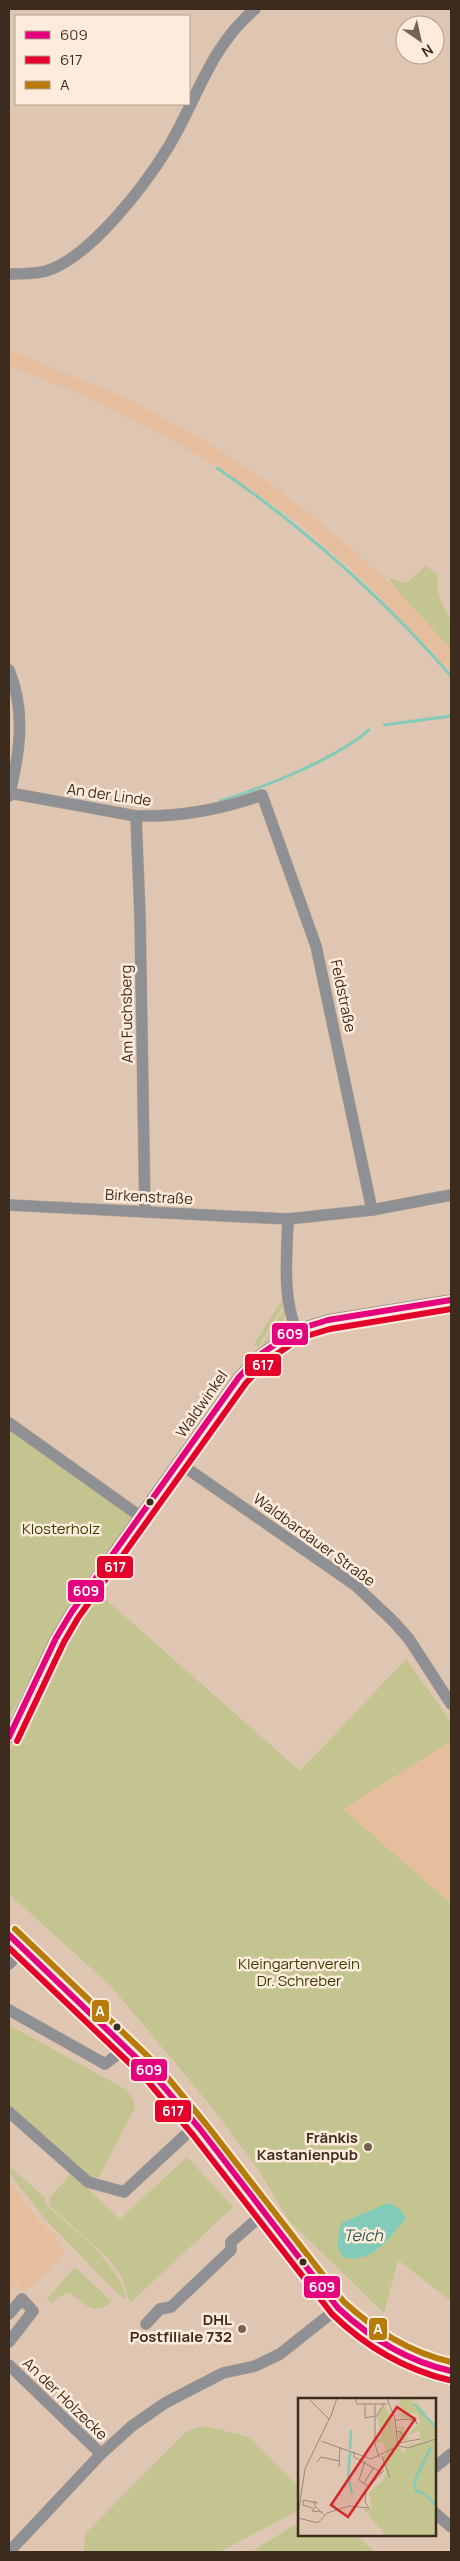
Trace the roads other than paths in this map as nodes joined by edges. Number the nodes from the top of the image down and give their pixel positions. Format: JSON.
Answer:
{"nodes":[{"id":1,"x":255,"y":9,"type":"edge"},
{"id":2,"x":190,"y":103,"type":"edge"},
{"id":3,"x":189,"y":105,"type":"edge"},
{"id":4,"x":9,"y":274,"type":"edge"},
{"id":5,"x":9,"y":670,"type":"edge"},
{"id":6,"x":9,"y":795,"type":"edge"},
{"id":7,"x":262,"y":795,"type":"joint"},
{"id":8,"x":136,"y":816,"type":"junction"},
{"id":9,"x":451,"y":1195,"type":"edge"},
{"id":10,"x":9,"y":1205,"type":"edge"},
{"id":11,"x":372,"y":1210,"type":"junction"},
{"id":12,"x":145,"y":1212,"type":"junction"},
{"id":13,"x":288,"y":1219,"type":"junction"},
{"id":14,"x":451,"y":1300,"type":"edge"},
{"id":15,"x":296,"y":1330,"type":"junction"},
{"id":16,"x":9,"y":1423,"type":"edge"},
{"id":17,"x":179,"y":1463,"type":"junction"},
{"id":18,"x":141,"y":1517,"type":"junction"},
{"id":19,"x":451,"y":1704,"type":"edge"},
{"id":20,"x":9,"y":1737,"type":"edge"},
{"id":21,"x":9,"y":1935,"type":"edge"},
{"id":22,"x":22,"y":1950,"type":"junction"},
{"id":23,"x":9,"y":1964,"type":"edge"},
{"id":24,"x":9,"y":2010,"type":"edge"},
{"id":25,"x":127,"y":2047,"type":"junction"},
{"id":26,"x":9,"y":2112,"type":"edge"},
{"id":27,"x":195,"y":2126,"type":"junction"},
{"id":28,"x":263,"y":2214,"type":"junction"},
{"id":29,"x":338,"y":2308,"type":"junction"},
{"id":30,"x":9,"y":2314,"type":"edge"},
{"id":31,"x":146,"y":2324,"type":"dead end"},
{"id":32,"x":11,"y":2334,"type":"edge"},
{"id":33,"x":9,"y":2365,"type":"edge"},
{"id":34,"x":451,"y":2371,"type":"edge"},
{"id":35,"x":101,"y":2454,"type":"junction"},
{"id":36,"x":451,"y":2454,"type":"edge"},
{"id":37,"x":435,"y":2463,"type":"edge"},
{"id":38,"x":435,"y":2513,"type":"edge"},
{"id":39,"x":451,"y":2527,"type":"edge"},
{"id":40,"x":9,"y":2551,"type":"edge"}],
"edges":[{"from":1,"to":2,"type":"street"},
{"from":3,"to":4,"type":"street"},
{"from":5,"to":6,"type":"street"},
{"from":6,"to":8,"type":"street","name":"An der Linde"},
{"from":7,"to":8,"type":"street","name":"An der Linde"},
{"from":7,"to":11,"type":"street","name":"Feldstraße"},
{"from":8,"to":12,"type":"street","name":"Am Fuchsberg"},
{"from":9,"to":11,"type":"street","name":"Birkenstraße"},
{"from":10,"to":12,"type":"street","name":"Birkenstraße"},
{"from":11,"to":13,"type":"street","name":"Birkenstraße"},
{"from":12,"to":13,"type":"street","name":"Birkenstraße"},
{"from":13,"to":15,"type":"street"},
{"from":14,"to":15,"type":"street","name":"Waldwinkel"},
{"from":15,"to":17,"type":"street","name":"Waldwinkel"},
{"from":16,"to":18,"type":"street"},
{"from":17,"to":18,"type":"street","name":"Waldwinkel"},
{"from":17,"to":19,"type":"street","name":"Waldbardauer Straße"},
{"from":18,"to":20,"type":"street","name":"Waldwinkel"},
{"from":21,"to":22,"type":"street"},
{"from":22,"to":23,"type":"street"},
{"from":22,"to":25,"type":"street"},
{"from":24,"to":25,"type":"street"},
{"from":25,"to":27,"type":"street"},
{"from":26,"to":27,"type":"street"},
{"from":27,"to":28,"type":"street"},
{"from":28,"to":29,"type":"street"},
{"from":28,"to":31,"type":"street"},
{"from":29,"to":34,"type":"street"},
{"from":29,"to":35,"type":"street","name":"An der Holzecke"},
{"from":30,"to":32,"type":"street"},
{"from":33,"to":35,"type":"street","name":"An der Holzecke"},
{"from":35,"to":40,"type":"street","name":"An der Holzecke"},
{"from":36,"to":37,"type":"street"},
{"from":38,"to":39,"type":"street"}]}
